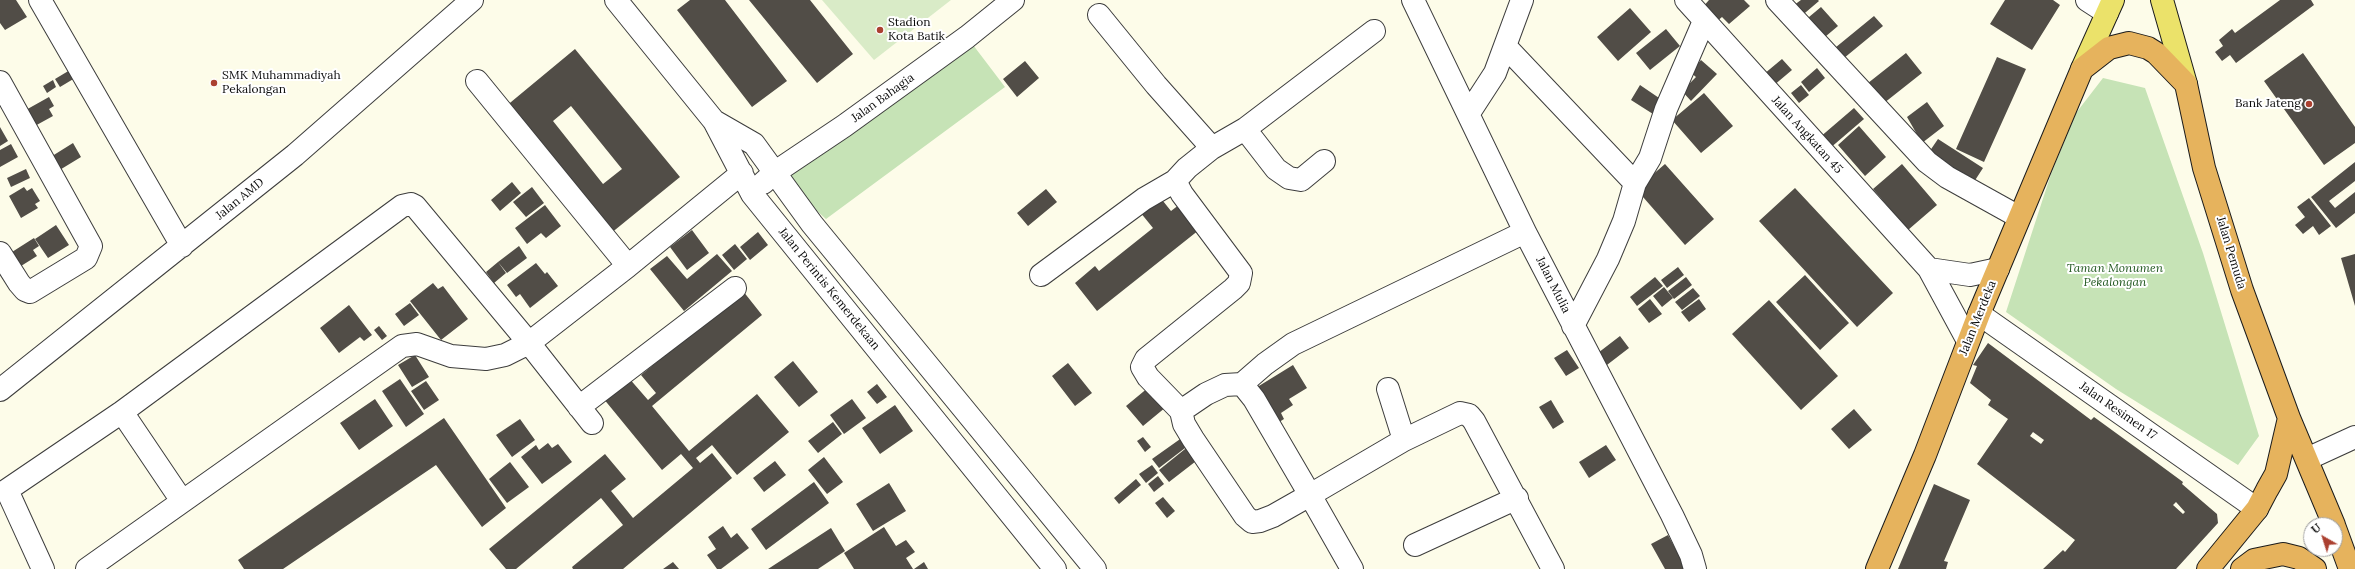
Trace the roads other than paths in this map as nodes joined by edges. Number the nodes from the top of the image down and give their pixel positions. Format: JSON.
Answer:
{"nodes":[{"id":1,"x":40,"y":0,"type":"edge"},
{"id":2,"x":472,"y":0,"type":"edge"},
{"id":3,"x":616,"y":0,"type":"edge"},
{"id":4,"x":1013,"y":0,"type":"edge"},
{"id":5,"x":1413,"y":0,"type":"edge"},
{"id":6,"x":1522,"y":0,"type":"edge"},
{"id":7,"x":1686,"y":0,"type":"edge"},
{"id":8,"x":1777,"y":0,"type":"edge"},
{"id":9,"x":2087,"y":0,"type":"edge"},
{"id":10,"x":2162,"y":0,"type":"edge"},
{"id":11,"x":2110,"y":6,"type":"edge"},
{"id":12,"x":1099,"y":15,"type":"dead end"},
{"id":13,"x":1704,"y":21,"type":"junction"},
{"id":14,"x":1374,"y":31,"type":"dead end"},
{"id":15,"x":1506,"y":47,"type":"junction"},
{"id":16,"x":2082,"y":69,"type":"junction"},
{"id":17,"x":477,"y":81,"type":"dead end"},
{"id":18,"x":0,"y":82,"type":"edge"},
{"id":19,"x":2186,"y":84,"type":"junction"},
{"id":20,"x":1469,"y":113,"type":"junction"},
{"id":21,"x":714,"y":121,"type":"junction"},
{"id":22,"x":1245,"y":129,"type":"junction"},
{"id":23,"x":1212,"y":148,"type":"junction"},
{"id":24,"x":1324,"y":160,"type":"dead end"},
{"id":25,"x":742,"y":172,"type":"junction"},
{"id":26,"x":774,"y":173,"type":"junction"},
{"id":27,"x":1175,"y":181,"type":"junction"},
{"id":28,"x":1635,"y":183,"type":"junction"},
{"id":29,"x":752,"y":194,"type":"junction"},
{"id":30,"x":2019,"y":217,"type":"junction"},
{"id":31,"x":1525,"y":232,"type":"junction"},
{"id":32,"x":182,"y":246,"type":"junction"},
{"id":33,"x":0,"y":253,"type":"edge"},
{"id":34,"x":628,"y":266,"type":"junction"},
{"id":35,"x":1929,"y":269,"type":"junction"},
{"id":36,"x":1998,"y":269,"type":"junction"},
{"id":37,"x":1041,"y":275,"type":"dead end"},
{"id":38,"x":735,"y":288,"type":"dead end"},
{"id":39,"x":1979,"y":314,"type":"junction"},
{"id":40,"x":1573,"y":326,"type":"junction"},
{"id":41,"x":1968,"y":341,"type":"junction"},
{"id":42,"x":529,"y":343,"type":"junction"},
{"id":43,"x":1242,"y":384,"type":"junction"},
{"id":44,"x":0,"y":390,"type":"edge"},
{"id":45,"x":1388,"y":390,"type":"dead end"},
{"id":46,"x":1181,"y":411,"type":"junction"},
{"id":47,"x":122,"y":412,"type":"junction"},
{"id":48,"x":2289,"y":418,"type":"junction"},
{"id":49,"x":2355,"y":437,"type":"edge"},
{"id":50,"x":1404,"y":440,"type":"junction"},
{"id":51,"x":2307,"y":459,"type":"junction"},
{"id":52,"x":1310,"y":494,"type":"junction"},
{"id":53,"x":1517,"y":498,"type":"junction"},
{"id":54,"x":182,"y":501,"type":"junction"},
{"id":55,"x":2257,"y":509,"type":"junction"},
{"id":56,"x":2331,"y":517,"type":"edge"},
{"id":57,"x":1415,"y":544,"type":"dead end"},
{"id":58,"x":2343,"y":550,"type":"edge"},
{"id":59,"x":43,"y":569,"type":"edge"},
{"id":60,"x":87,"y":569,"type":"edge"},
{"id":61,"x":1055,"y":569,"type":"edge"},
{"id":62,"x":1095,"y":569,"type":"edge"},
{"id":63,"x":1352,"y":569,"type":"edge"},
{"id":64,"x":1553,"y":569,"type":"edge"},
{"id":65,"x":1695,"y":569,"type":"edge"},
{"id":66,"x":1877,"y":569,"type":"edge"},
{"id":67,"x":2208,"y":569,"type":"edge"},
{"id":68,"x":2242,"y":569,"type":"edge"},
{"id":69,"x":2315,"y":569,"type":"edge"},
{"id":70,"x":2350,"y":569,"type":"edge"}],
"edges":[{"from":1,"to":32,"type":"street"},
{"from":2,"to":32,"type":"street","name":"Jalan AMD"},
{"from":3,"to":21,"type":"street","name":"Jalan Perintis Kemerdekaan"},
{"from":4,"to":26,"type":"street","name":"Jalan Bahagia"},
{"from":5,"to":20,"type":"street","name":"Jalan Mulia"},
{"from":6,"to":15,"type":"street"},
{"from":7,"to":13,"type":"street","name":"Jalan Angkatan 45"},
{"from":8,"to":30,"type":"street"},
{"from":9,"to":11,"type":"street"},
{"from":10,"to":19,"type":"main road"},
{"from":11,"to":16,"type":"main road"},
{"from":12,"to":23,"type":"street"},
{"from":13,"to":28,"type":"street"},
{"from":13,"to":35,"type":"street","name":"Jalan Angkatan 45"},
{"from":14,"to":22,"type":"street"},
{"from":15,"to":20,"type":"street"},
{"from":15,"to":28,"type":"street"},
{"from":16,"to":19,"type":"highway"},
{"from":16,"to":30,"type":"highway","name":"Jalan Merdeka"},
{"from":17,"to":34,"type":"street"},
{"from":18,"to":33,"type":"street"},
{"from":19,"to":48,"type":"highway","name":"Jalan Pemuda"},
{"from":20,"to":31,"type":"street","name":"Jalan Mulia"},
{"from":21,"to":25,"type":"street","name":"Jalan Perintis Kemerdekaan"},
{"from":21,"to":26,"type":"street"},
{"from":22,"to":23,"type":"street"},
{"from":22,"to":24,"type":"street"},
{"from":23,"to":27,"type":"street"},
{"from":25,"to":29,"type":"street","name":"Jalan Perintis Kemerdekaan"},
{"from":25,"to":34,"type":"street"},
{"from":26,"to":29,"type":"street","name":"Jalan Bahagia"},
{"from":26,"to":62,"type":"street"},
{"from":27,"to":37,"type":"street"},
{"from":27,"to":46,"type":"street"},
{"from":28,"to":40,"type":"street"},
{"from":29,"to":61,"type":"street","name":"Jalan Perintis Kemerdekaan"},
{"from":30,"to":36,"type":"highway","name":"Jalan Merdeka"},
{"from":31,"to":40,"type":"street","name":"Jalan Mulia"},
{"from":31,"to":43,"type":"street"},
{"from":32,"to":44,"type":"street","name":"Jalan AMD"},
{"from":34,"to":42,"type":"street"},
{"from":35,"to":36,"type":"street"},
{"from":35,"to":41,"type":"street","name":"Jalan Angkatan 45"},
{"from":36,"to":39,"type":"highway","name":"Jalan Merdeka"},
{"from":38,"to":42,"type":"street"},
{"from":39,"to":41,"type":"highway","name":"Jalan Merdeka"},
{"from":39,"to":55,"type":"street","name":"Jalan Resimen 17"},
{"from":40,"to":65,"type":"street","name":"Jalan Mulia"},
{"from":41,"to":66,"type":"highway","name":"Jalan Merdeka"},
{"from":42,"to":47,"type":"street"},
{"from":42,"to":54,"type":"street"},
{"from":43,"to":46,"type":"street"},
{"from":43,"to":52,"type":"street"},
{"from":45,"to":50,"type":"street"},
{"from":46,"to":52,"type":"street"},
{"from":47,"to":54,"type":"street"},
{"from":47,"to":59,"type":"street"},
{"from":48,"to":51,"type":"highway","name":"Jalan Pemuda"},
{"from":48,"to":55,"type":"highway"},
{"from":49,"to":51,"type":"street"},
{"from":50,"to":52,"type":"street"},
{"from":50,"to":53,"type":"street"},
{"from":51,"to":56,"type":"highway","name":"Jalan Pemuda"},
{"from":52,"to":63,"type":"street"},
{"from":53,"to":57,"type":"street"},
{"from":53,"to":64,"type":"street"},
{"from":54,"to":60,"type":"street"},
{"from":55,"to":67,"type":"highway"},
{"from":58,"to":70,"type":"highway"},
{"from":68,"to":69,"type":"highway"}]}
